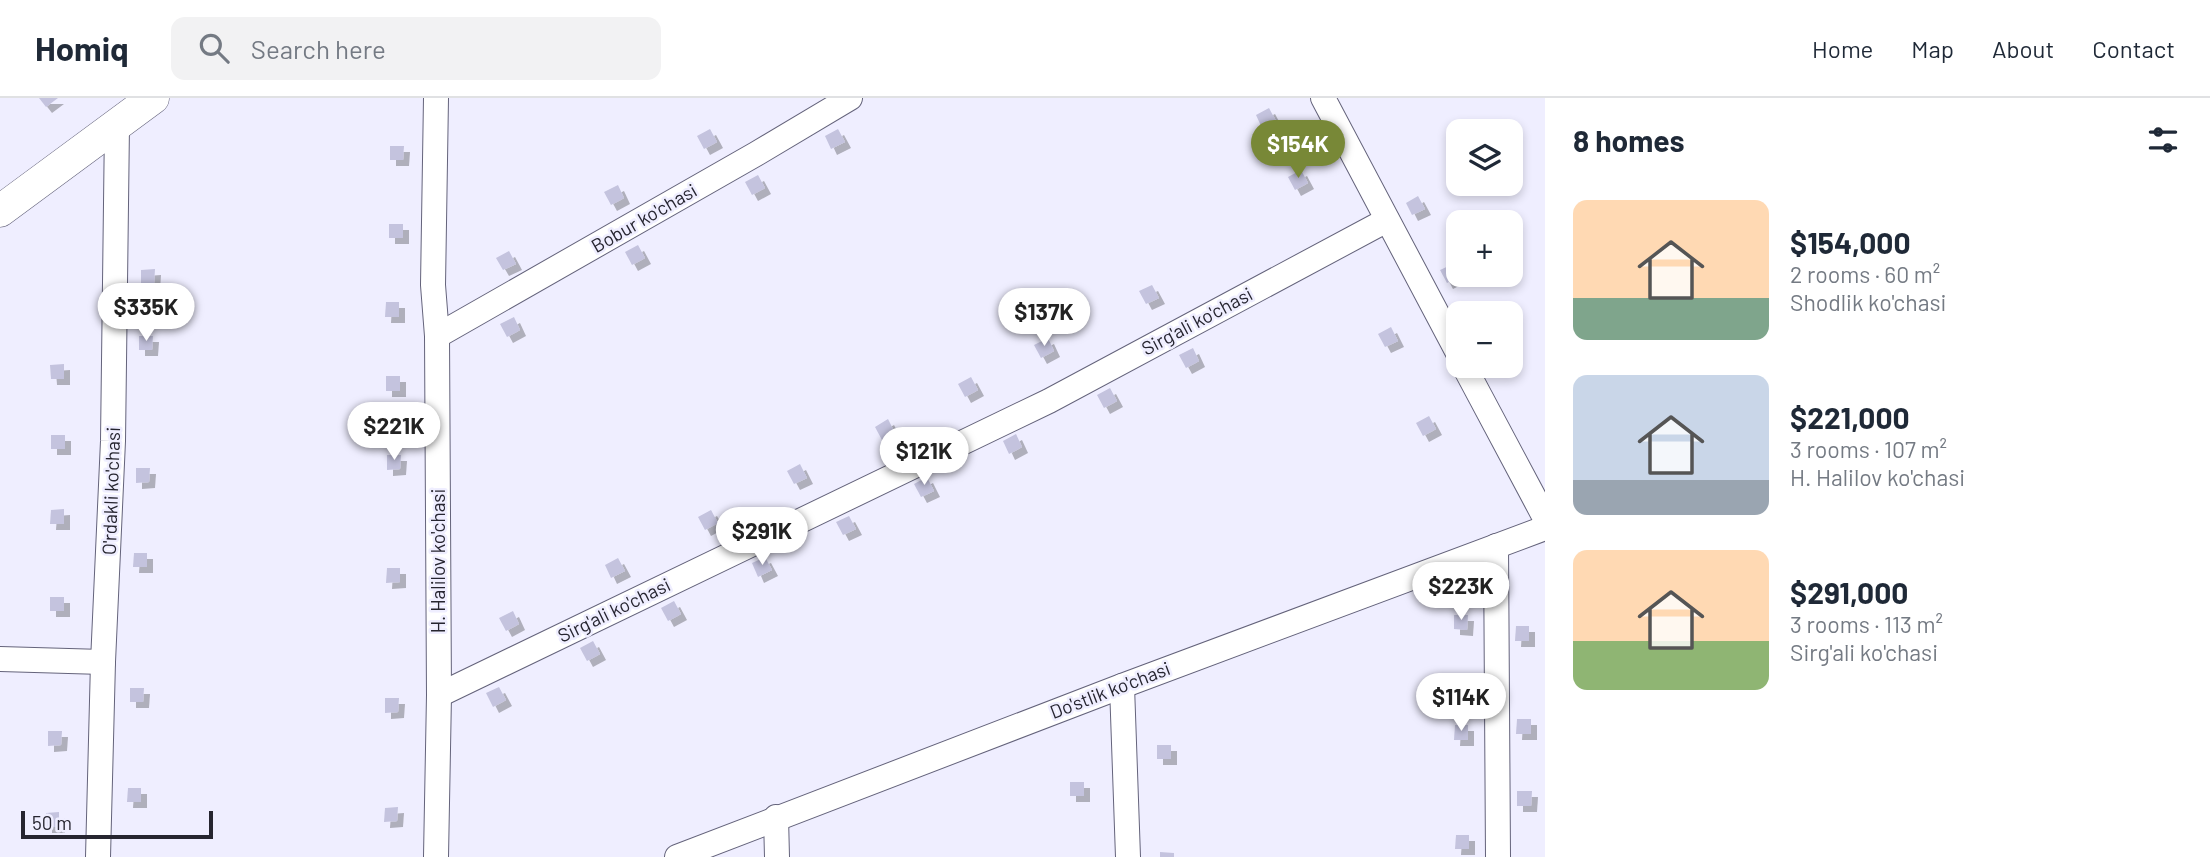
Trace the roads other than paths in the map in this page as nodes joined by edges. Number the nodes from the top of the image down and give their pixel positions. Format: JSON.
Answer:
{"nodes":[{"id":1,"x":153,"y":98,"type":"edge"},
{"id":2,"x":436,"y":98,"type":"edge"},
{"id":3,"x":850,"y":98,"type":"edge"},
{"id":4,"x":1323,"y":98,"type":"edge"},
{"id":5,"x":117,"y":125,"type":"junction"},
{"id":6,"x":0,"y":211,"type":"edge"},
{"id":7,"x":1387,"y":220,"type":"junction"},
{"id":8,"x":1446,"y":331,"type":"edge"},
{"id":9,"x":437,"y":336,"type":"junction"},
{"id":10,"x":1470,"y":378,"type":"edge"},
{"id":11,"x":1545,"y":518,"type":"edge"},
{"id":12,"x":1545,"y":528,"type":"edge"},
{"id":13,"x":1496,"y":546,"type":"junction"},
{"id":14,"x":0,"y":659,"type":"edge"},
{"id":15,"x":103,"y":662,"type":"junction"},
{"id":16,"x":1122,"y":686,"type":"junction"},
{"id":17,"x":439,"y":695,"type":"junction"},
{"id":18,"x":776,"y":817,"type":"junction"},
{"id":19,"x":98,"y":857,"type":"edge"},
{"id":20,"x":436,"y":857,"type":"edge"},
{"id":21,"x":677,"y":857,"type":"edge"},
{"id":22,"x":777,"y":857,"type":"edge"},
{"id":23,"x":1128,"y":857,"type":"edge"},
{"id":24,"x":1498,"y":857,"type":"edge"}],
"edges":[{"from":1,"to":5,"type":"street"},
{"from":2,"to":9,"type":"street","name":"H. Halilov ko'chasi"},
{"from":3,"to":9,"type":"street","name":"Bobur ko'chasi"},
{"from":4,"to":7,"type":"street"},
{"from":5,"to":6,"type":"street"},
{"from":5,"to":15,"type":"street","name":"O'rdakli ko'chasi"},
{"from":7,"to":8,"type":"street"},
{"from":7,"to":17,"type":"street","name":"Sirg'ali ko'chasi"},
{"from":9,"to":17,"type":"street","name":"H. Halilov ko'chasi"},
{"from":10,"to":11,"type":"street"},
{"from":12,"to":13,"type":"street","name":"Do'stlik ko'chasi"},
{"from":13,"to":16,"type":"street","name":"Do'stlik ko'chasi"},
{"from":13,"to":24,"type":"street"},
{"from":14,"to":15,"type":"street"},
{"from":15,"to":19,"type":"street","name":"O'rdakli ko'chasi"},
{"from":16,"to":18,"type":"street","name":"Do'stlik ko'chasi"},
{"from":16,"to":23,"type":"street"},
{"from":17,"to":20,"type":"street","name":"H. Halilov ko'chasi"},
{"from":18,"to":21,"type":"street","name":"Do'stlik ko'chasi"},
{"from":18,"to":22,"type":"street"}]}
